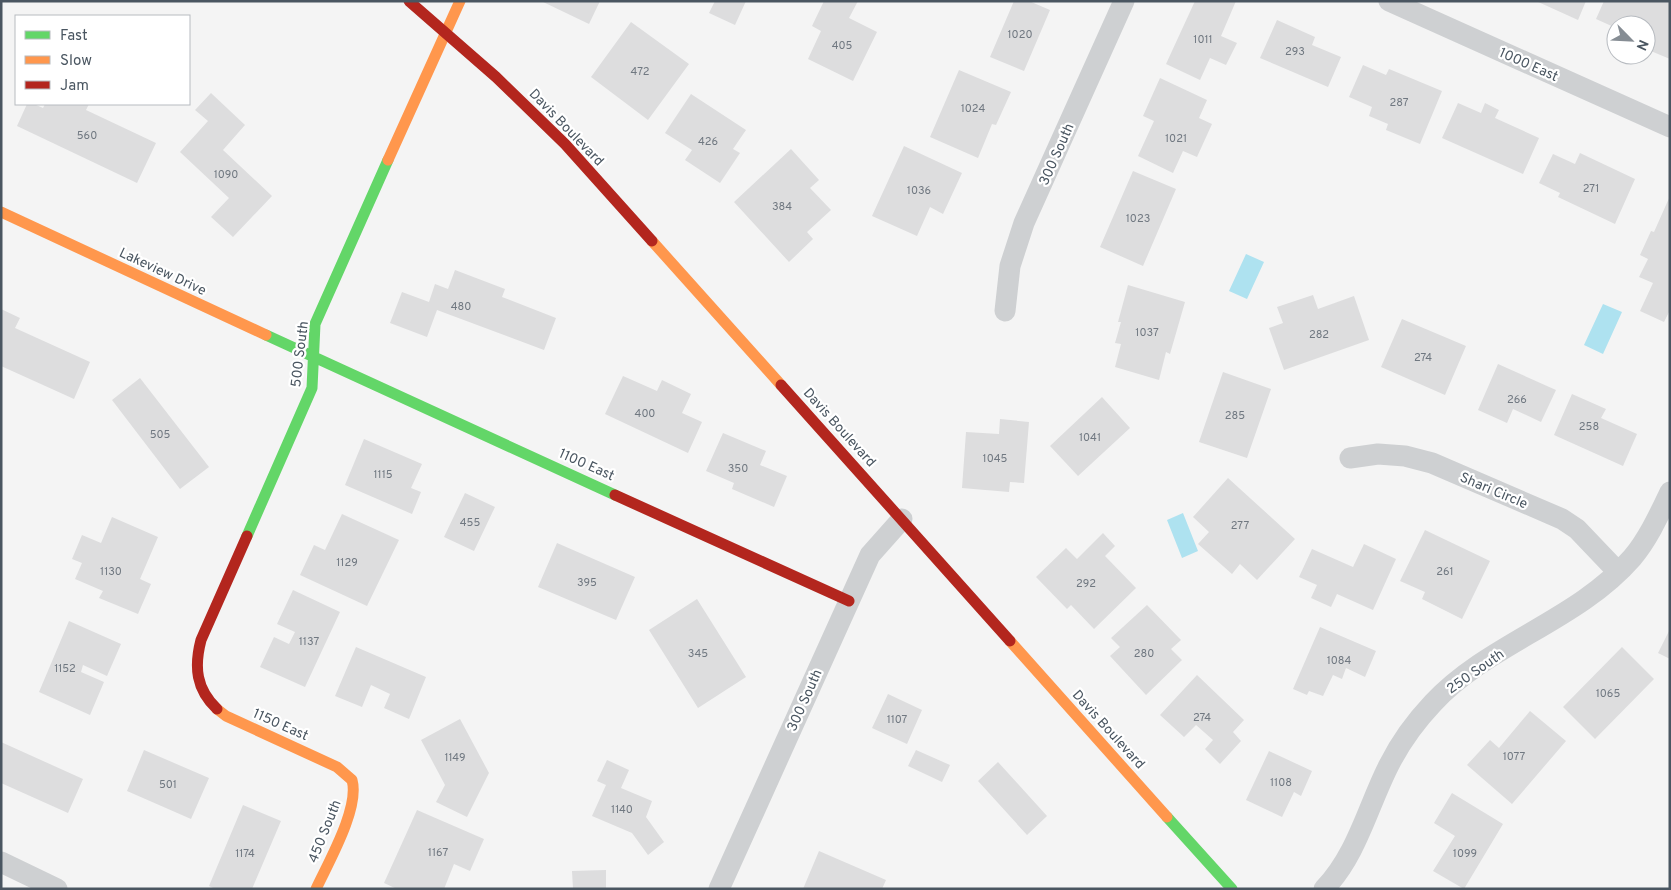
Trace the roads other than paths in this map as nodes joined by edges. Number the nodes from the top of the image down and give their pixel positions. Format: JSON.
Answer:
{"nodes":[{"id":1,"x":409,"y":1,"type":"edge"},
{"id":2,"x":460,"y":1,"type":"edge"},
{"id":3,"x":1124,"y":1,"type":"edge"},
{"id":4,"x":1389,"y":1,"type":"edge"},
{"id":5,"x":446,"y":33,"type":"junction"},
{"id":6,"x":1670,"y":128,"type":"edge"},
{"id":7,"x":1,"y":212,"type":"edge"},
{"id":8,"x":1006,"y":311,"type":"dead end"},
{"id":9,"x":313,"y":356,"type":"junction"},
{"id":10,"x":1350,"y":458,"type":"dead end"},
{"id":11,"x":1670,"y":492,"type":"edge"},
{"id":12,"x":902,"y":519,"type":"junction"},
{"id":13,"x":1618,"y":572,"type":"junction"},
{"id":14,"x":849,"y":601,"type":"junction"},
{"id":15,"x":200,"y":687,"type":"joint"},
{"id":16,"x":353,"y":782,"type":"joint"},
{"id":17,"x":1,"y":862,"type":"edge"},
{"id":18,"x":57,"y":889,"type":"edge"},
{"id":19,"x":316,"y":889,"type":"edge"},
{"id":20,"x":719,"y":889,"type":"edge"},
{"id":21,"x":1232,"y":889,"type":"edge"},
{"id":22,"x":1324,"y":889,"type":"edge"}],
"edges":[{"from":1,"to":5,"type":"street","name":"Davis Boulevard"},
{"from":2,"to":5,"type":"street","name":"500 South"},
{"from":3,"to":8,"type":"street","name":"300 South"},
{"from":4,"to":6,"type":"street","name":"1000 East"},
{"from":5,"to":9,"type":"street","name":"500 South"},
{"from":5,"to":12,"type":"street","name":"Davis Boulevard"},
{"from":7,"to":9,"type":"street","name":"Lakeview Drive"},
{"from":9,"to":14,"type":"street","name":"1100 East"},
{"from":9,"to":15,"type":"street","name":"500 South"},
{"from":10,"to":13,"type":"street","name":"Shari Circle"},
{"from":11,"to":13,"type":"street","name":"250 South"},
{"from":12,"to":14,"type":"street","name":"300 South"},
{"from":12,"to":21,"type":"street","name":"Davis Boulevard"},
{"from":13,"to":22,"type":"street","name":"250 South"},
{"from":14,"to":20,"type":"street","name":"300 South"},
{"from":15,"to":16,"type":"street","name":"1150 East"},
{"from":16,"to":19,"type":"street","name":"450 South"},
{"from":17,"to":18,"type":"street"}]}
